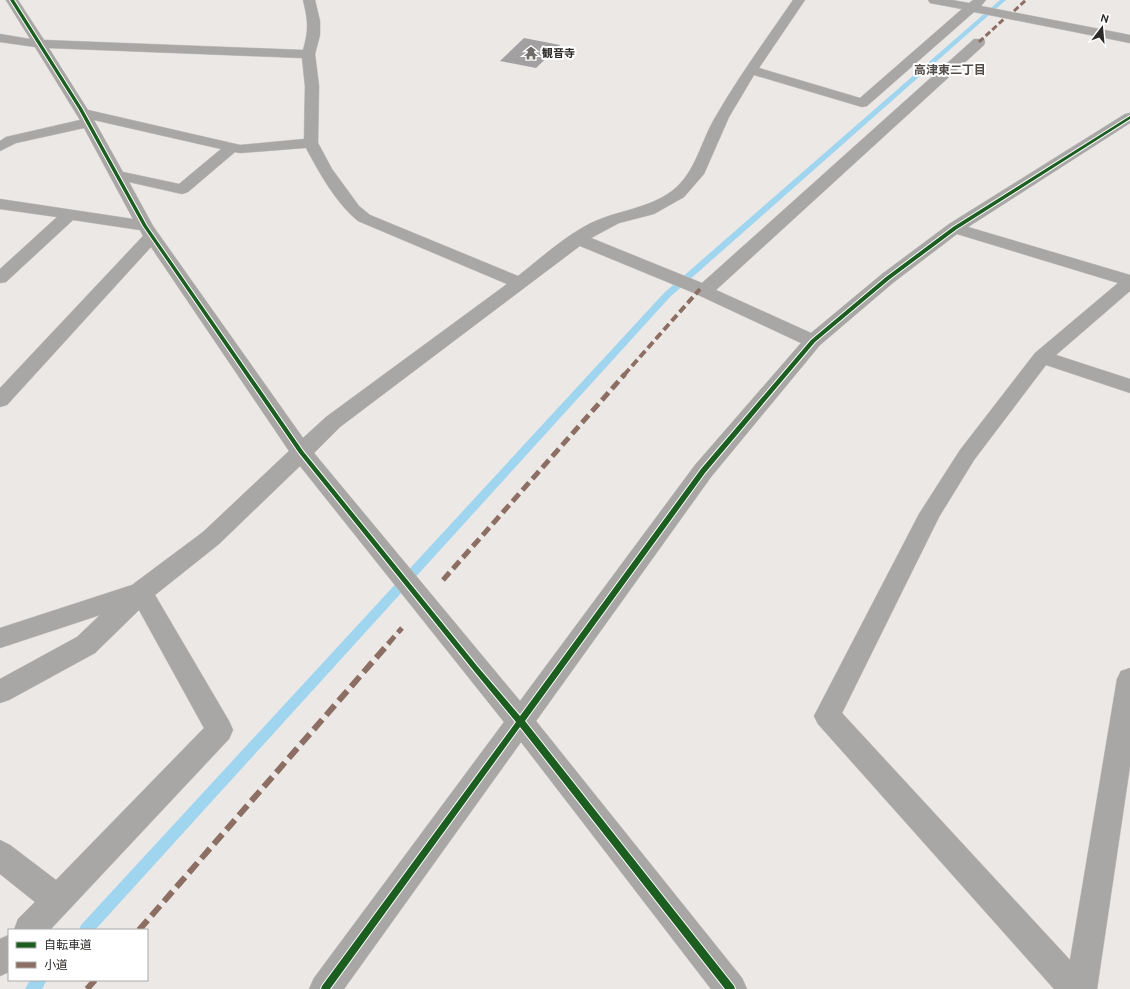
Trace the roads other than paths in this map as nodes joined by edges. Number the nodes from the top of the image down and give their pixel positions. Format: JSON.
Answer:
{"nodes":[{"id":1,"x":12,"y":0,"type":"edge"},
{"id":2,"x":309,"y":0,"type":"edge"},
{"id":3,"x":799,"y":0,"type":"edge"},
{"id":4,"x":934,"y":0,"type":"edge"},
{"id":5,"x":976,"y":5,"type":"edge"},
{"id":6,"x":943,"y":32,"type":"junction"},
{"id":7,"x":0,"y":38,"type":"edge"},
{"id":8,"x":1130,"y":39,"type":"edge"},
{"id":9,"x":41,"y":44,"type":"junction"},
{"id":10,"x":308,"y":54,"type":"junction"},
{"id":11,"x":751,"y":70,"type":"junction"},
{"id":12,"x":1130,"y":117,"type":"edge"},
{"id":13,"x":85,"y":118,"type":"junction"},
{"id":14,"x":311,"y":143,"type":"junction"},
{"id":15,"x":0,"y":147,"type":"edge"},
{"id":16,"x":232,"y":147,"type":"junction"},
{"id":17,"x":116,"y":175,"type":"junction"},
{"id":18,"x":0,"y":204,"type":"edge"},
{"id":19,"x":70,"y":214,"type":"junction"},
{"id":20,"x":955,"y":228,"type":"junction"},
{"id":21,"x":149,"y":231,"type":"junction"},
{"id":22,"x":578,"y":239,"type":"junction"},
{"id":23,"x":0,"y":278,"type":"edge"},
{"id":24,"x":1130,"y":282,"type":"edge"},
{"id":25,"x":520,"y":283,"type":"junction"},
{"id":26,"x":700,"y":289,"type":"junction"},
{"id":27,"x":813,"y":341,"type":"junction"},
{"id":28,"x":1042,"y":357,"type":"junction"},
{"id":29,"x":1130,"y":386,"type":"edge"},
{"id":30,"x":0,"y":400,"type":"edge"},
{"id":31,"x":301,"y":452,"type":"junction"},
{"id":32,"x":141,"y":592,"type":"junction"},
{"id":33,"x":0,"y":638,"type":"edge"},
{"id":34,"x":1130,"y":679,"type":"edge"},
{"id":35,"x":0,"y":692,"type":"edge"},
{"id":36,"x":520,"y":720,"type":"junction"},
{"id":37,"x":0,"y":855,"type":"edge"},
{"id":38,"x":57,"y":900,"type":"junction"},
{"id":39,"x":30,"y":929,"type":"edge"},
{"id":40,"x":8,"y":952,"type":"edge"},
{"id":41,"x":0,"y":960,"type":"edge"},
{"id":42,"x":325,"y":989,"type":"edge"},
{"id":43,"x":731,"y":989,"type":"edge"},
{"id":44,"x":1075,"y":989,"type":"edge"},
{"id":45,"x":1081,"y":989,"type":"edge"}],
"edges":[{"from":1,"to":9,"type":"street"},
{"from":2,"to":10,"type":"street"},
{"from":3,"to":11,"type":"street"},
{"from":4,"to":5,"type":"street"},
{"from":5,"to":6,"type":"street"},
{"from":5,"to":8,"type":"street"},
{"from":6,"to":11,"type":"street"},
{"from":6,"to":26,"type":"street"},
{"from":7,"to":9,"type":"street"},
{"from":9,"to":10,"type":"street"},
{"from":9,"to":13,"type":"street"},
{"from":10,"to":14,"type":"street"},
{"from":11,"to":22,"type":"street"},
{"from":12,"to":20,"type":"street"},
{"from":13,"to":15,"type":"street"},
{"from":13,"to":16,"type":"street"},
{"from":13,"to":17,"type":"street"},
{"from":14,"to":16,"type":"street"},
{"from":14,"to":25,"type":"street"},
{"from":16,"to":17,"type":"street"},
{"from":17,"to":21,"type":"street"},
{"from":18,"to":19,"type":"street"},
{"from":19,"to":21,"type":"street"},
{"from":19,"to":23,"type":"street"},
{"from":20,"to":24,"type":"street"},
{"from":20,"to":27,"type":"street"},
{"from":21,"to":30,"type":"street"},
{"from":21,"to":31,"type":"street"},
{"from":22,"to":25,"type":"street"},
{"from":22,"to":26,"type":"street"},
{"from":24,"to":28,"type":"street"},
{"from":25,"to":31,"type":"street"},
{"from":26,"to":27,"type":"street"},
{"from":27,"to":36,"type":"street"},
{"from":28,"to":29,"type":"street"},
{"from":28,"to":44,"type":"street"},
{"from":31,"to":32,"type":"street"},
{"from":31,"to":36,"type":"street"},
{"from":32,"to":33,"type":"street"},
{"from":32,"to":35,"type":"street"},
{"from":32,"to":38,"type":"street"},
{"from":34,"to":45,"type":"street"},
{"from":36,"to":42,"type":"street"},
{"from":36,"to":43,"type":"street"},
{"from":37,"to":38,"type":"street"},
{"from":38,"to":39,"type":"street"},
{"from":40,"to":41,"type":"street"}]}
